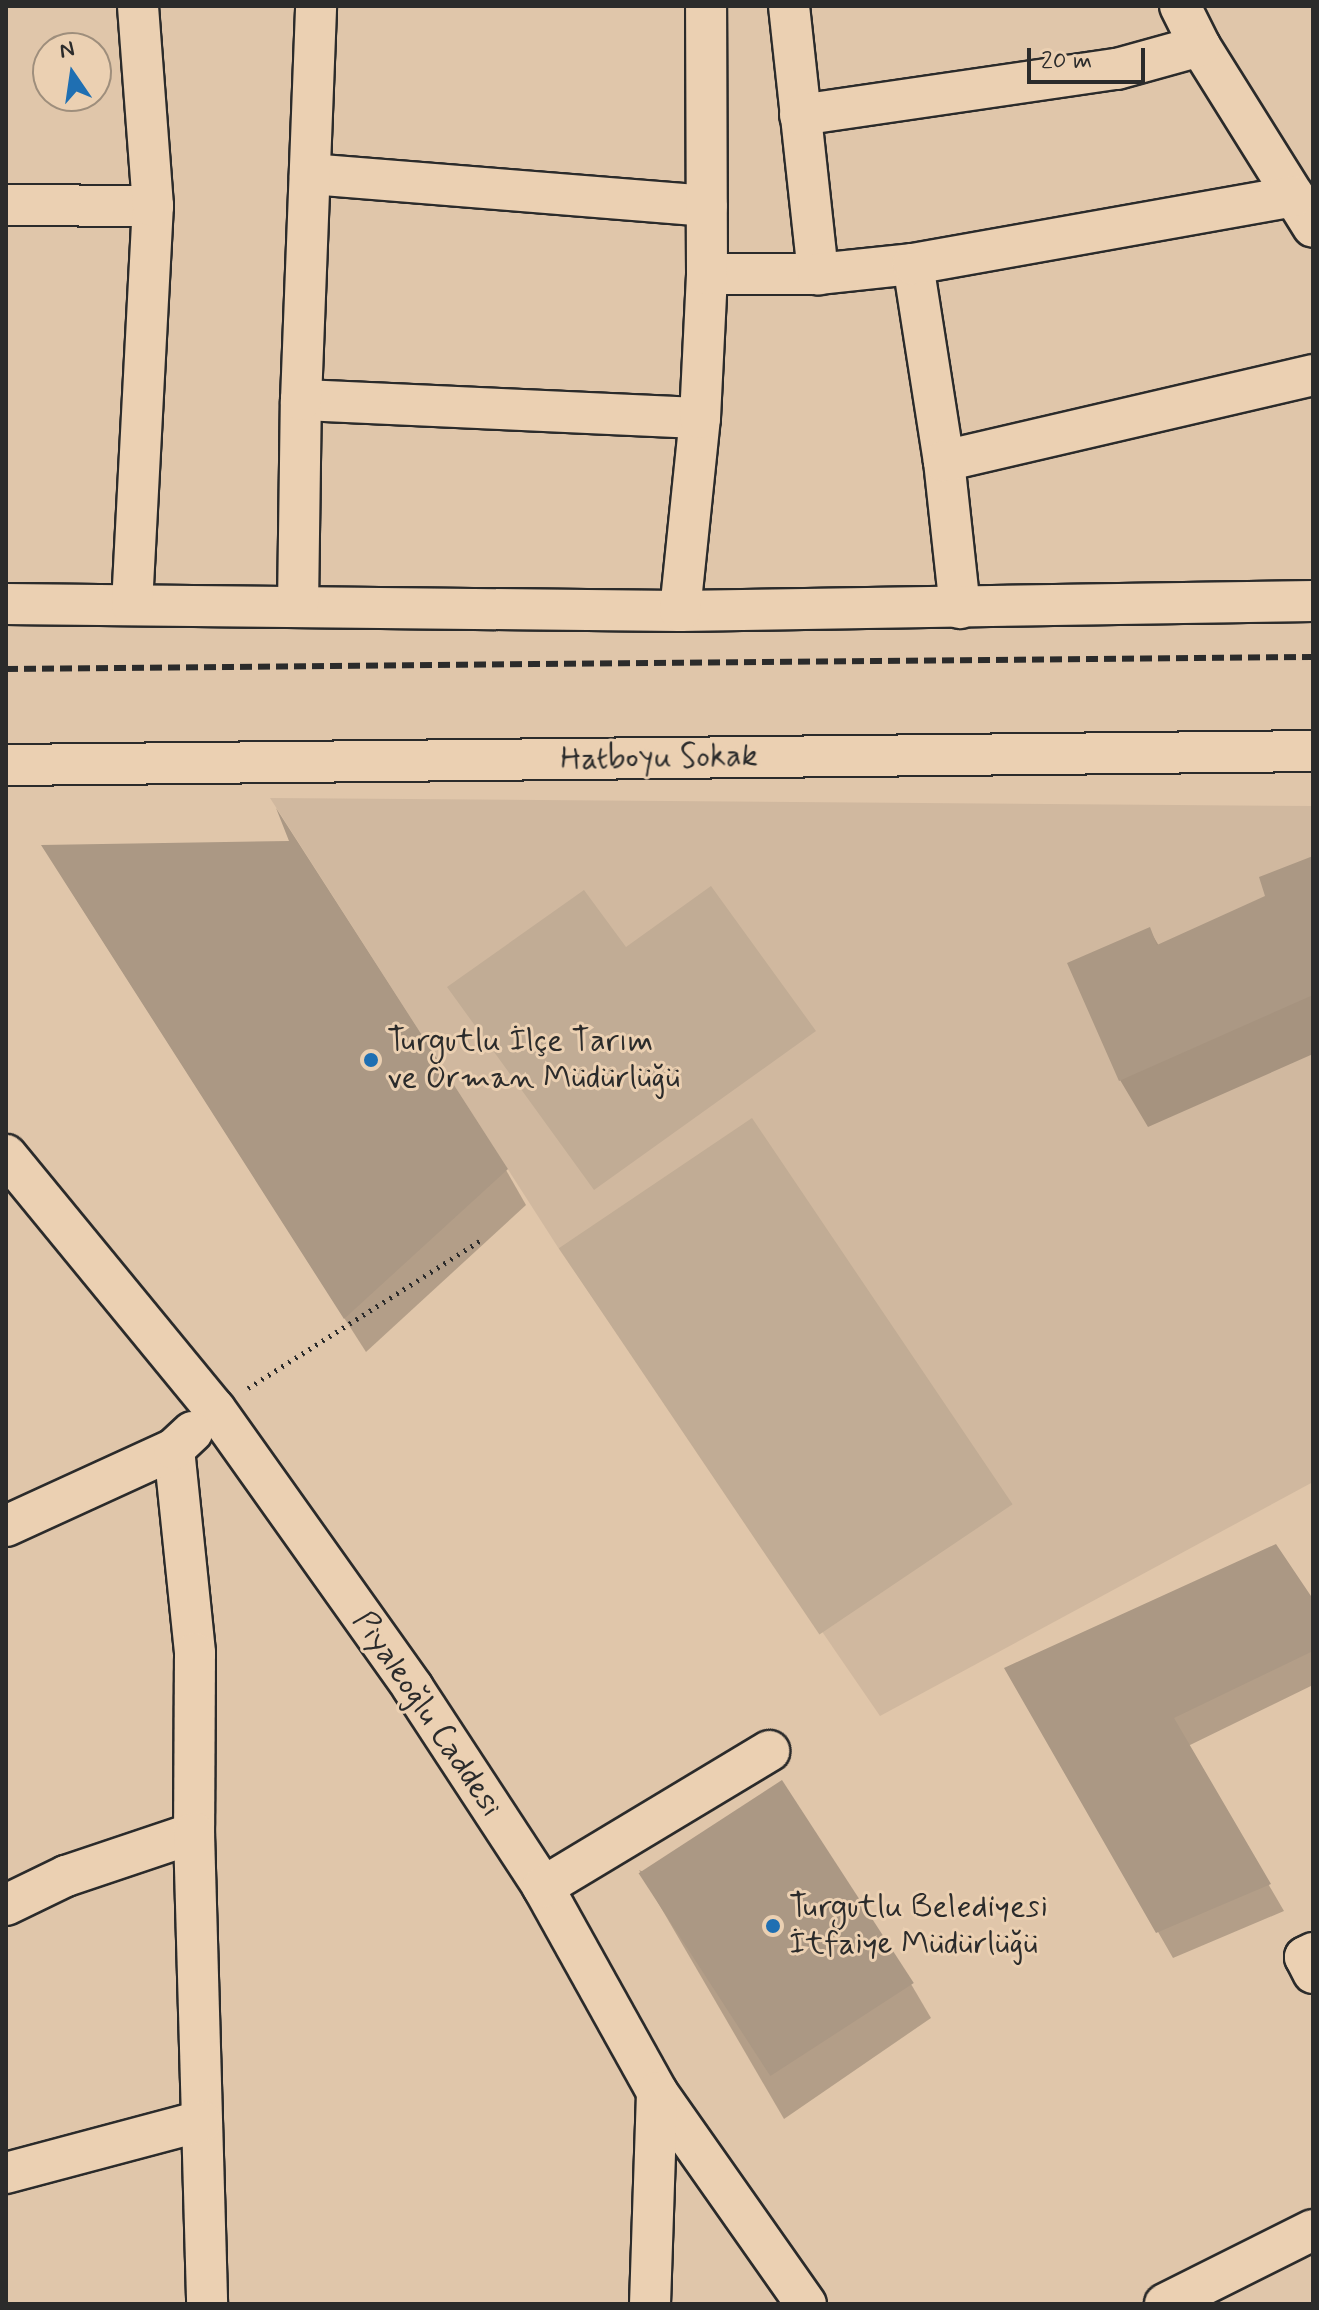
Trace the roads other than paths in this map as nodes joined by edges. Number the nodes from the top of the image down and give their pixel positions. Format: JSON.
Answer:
{"nodes":[{"id":1,"x":138,"y":6,"type":"edge"},
{"id":2,"x":316,"y":6,"type":"edge"},
{"id":3,"x":706,"y":6,"type":"edge"},
{"id":4,"x":789,"y":6,"type":"edge"},
{"id":5,"x":1180,"y":6,"type":"edge"},
{"id":6,"x":1200,"y":46,"type":"junction"},
{"id":7,"x":800,"y":115,"type":"junction"},
{"id":8,"x":310,"y":174,"type":"junction"},
{"id":9,"x":6,"y":205,"type":"edge"},
{"id":10,"x":153,"y":206,"type":"junction"},
{"id":11,"x":707,"y":206,"type":"junction"},
{"id":12,"x":1303,"y":212,"type":"edge"},
{"id":13,"x":913,"y":264,"type":"junction"},
{"id":14,"x":707,"y":274,"type":"junction"},
{"id":15,"x":818,"y":274,"type":"junction"},
{"id":16,"x":1313,"y":375,"type":"edge"},
{"id":17,"x":301,"y":400,"type":"junction"},
{"id":18,"x":700,"y":418,"type":"junction"},
{"id":19,"x":944,"y":461,"type":"junction"},
{"id":20,"x":1313,"y":601,"type":"edge"},
{"id":21,"x":6,"y":604,"type":"edge"},
{"id":22,"x":132,"y":605,"type":"junction"},
{"id":23,"x":298,"y":606,"type":"junction"},
{"id":24,"x":960,"y":608,"type":"junction"},
{"id":25,"x":680,"y":611,"type":"junction"},
{"id":26,"x":1313,"y":751,"type":"edge"},
{"id":27,"x":6,"y":765,"type":"edge"},
{"id":28,"x":6,"y":1155,"type":"edge"},
{"id":29,"x":215,"y":1409,"type":"junction"},
{"id":30,"x":174,"y":1449,"type":"junction"},
{"id":31,"x":6,"y":1526,"type":"edge"},
{"id":32,"x":769,"y":1751,"type":"dead end"},
{"id":33,"x":194,"y":1833,"type":"junction"},
{"id":34,"x":543,"y":1887,"type":"junction"},
{"id":35,"x":6,"y":1905,"type":"edge"},
{"id":36,"x":1313,"y":1953,"type":"edge"},
{"id":37,"x":1313,"y":1973,"type":"edge"},
{"id":38,"x":657,"y":2092,"type":"junction"},
{"id":39,"x":201,"y":2121,"type":"junction"},
{"id":40,"x":6,"y":2173,"type":"edge"},
{"id":41,"x":1313,"y":2230,"type":"edge"},
{"id":42,"x":207,"y":2304,"type":"edge"},
{"id":43,"x":650,"y":2304,"type":"edge"},
{"id":44,"x":806,"y":2304,"type":"edge"},
{"id":45,"x":1165,"y":2304,"type":"edge"}],
"edges":[{"from":1,"to":10,"type":"street"},
{"from":2,"to":8,"type":"street"},
{"from":3,"to":11,"type":"street"},
{"from":4,"to":7,"type":"street"},
{"from":5,"to":6,"type":"street"},
{"from":6,"to":7,"type":"street"},
{"from":6,"to":12,"type":"street"},
{"from":7,"to":15,"type":"street"},
{"from":8,"to":11,"type":"street"},
{"from":8,"to":17,"type":"street"},
{"from":9,"to":10,"type":"street"},
{"from":10,"to":22,"type":"street"},
{"from":11,"to":14,"type":"street"},
{"from":12,"to":13,"type":"street"},
{"from":13,"to":15,"type":"street"},
{"from":13,"to":19,"type":"street"},
{"from":14,"to":15,"type":"street"},
{"from":14,"to":18,"type":"street"},
{"from":16,"to":19,"type":"street"},
{"from":17,"to":18,"type":"street"},
{"from":17,"to":23,"type":"street"},
{"from":18,"to":25,"type":"street"},
{"from":19,"to":24,"type":"street"},
{"from":20,"to":24,"type":"street"},
{"from":21,"to":22,"type":"street"},
{"from":22,"to":23,"type":"street"},
{"from":23,"to":25,"type":"street"},
{"from":24,"to":25,"type":"street"},
{"from":26,"to":27,"type":"street","name":"Hatboyu Sokak"},
{"from":28,"to":29,"type":"street","name":"Piyaleoğlu Caddesi"},
{"from":29,"to":30,"type":"street"},
{"from":29,"to":34,"type":"street","name":"Piyaleoğlu Caddesi"},
{"from":30,"to":31,"type":"street"},
{"from":30,"to":33,"type":"street"},
{"from":32,"to":34,"type":"street"},
{"from":33,"to":35,"type":"street"},
{"from":33,"to":39,"type":"street"},
{"from":34,"to":38,"type":"street","name":"Piyaleoğlu Caddesi"},
{"from":36,"to":37,"type":"street"},
{"from":38,"to":43,"type":"street"},
{"from":38,"to":44,"type":"street","name":"Piyaleoğlu Caddesi"},
{"from":39,"to":40,"type":"street"},
{"from":39,"to":42,"type":"street"},
{"from":41,"to":45,"type":"street"}]}
